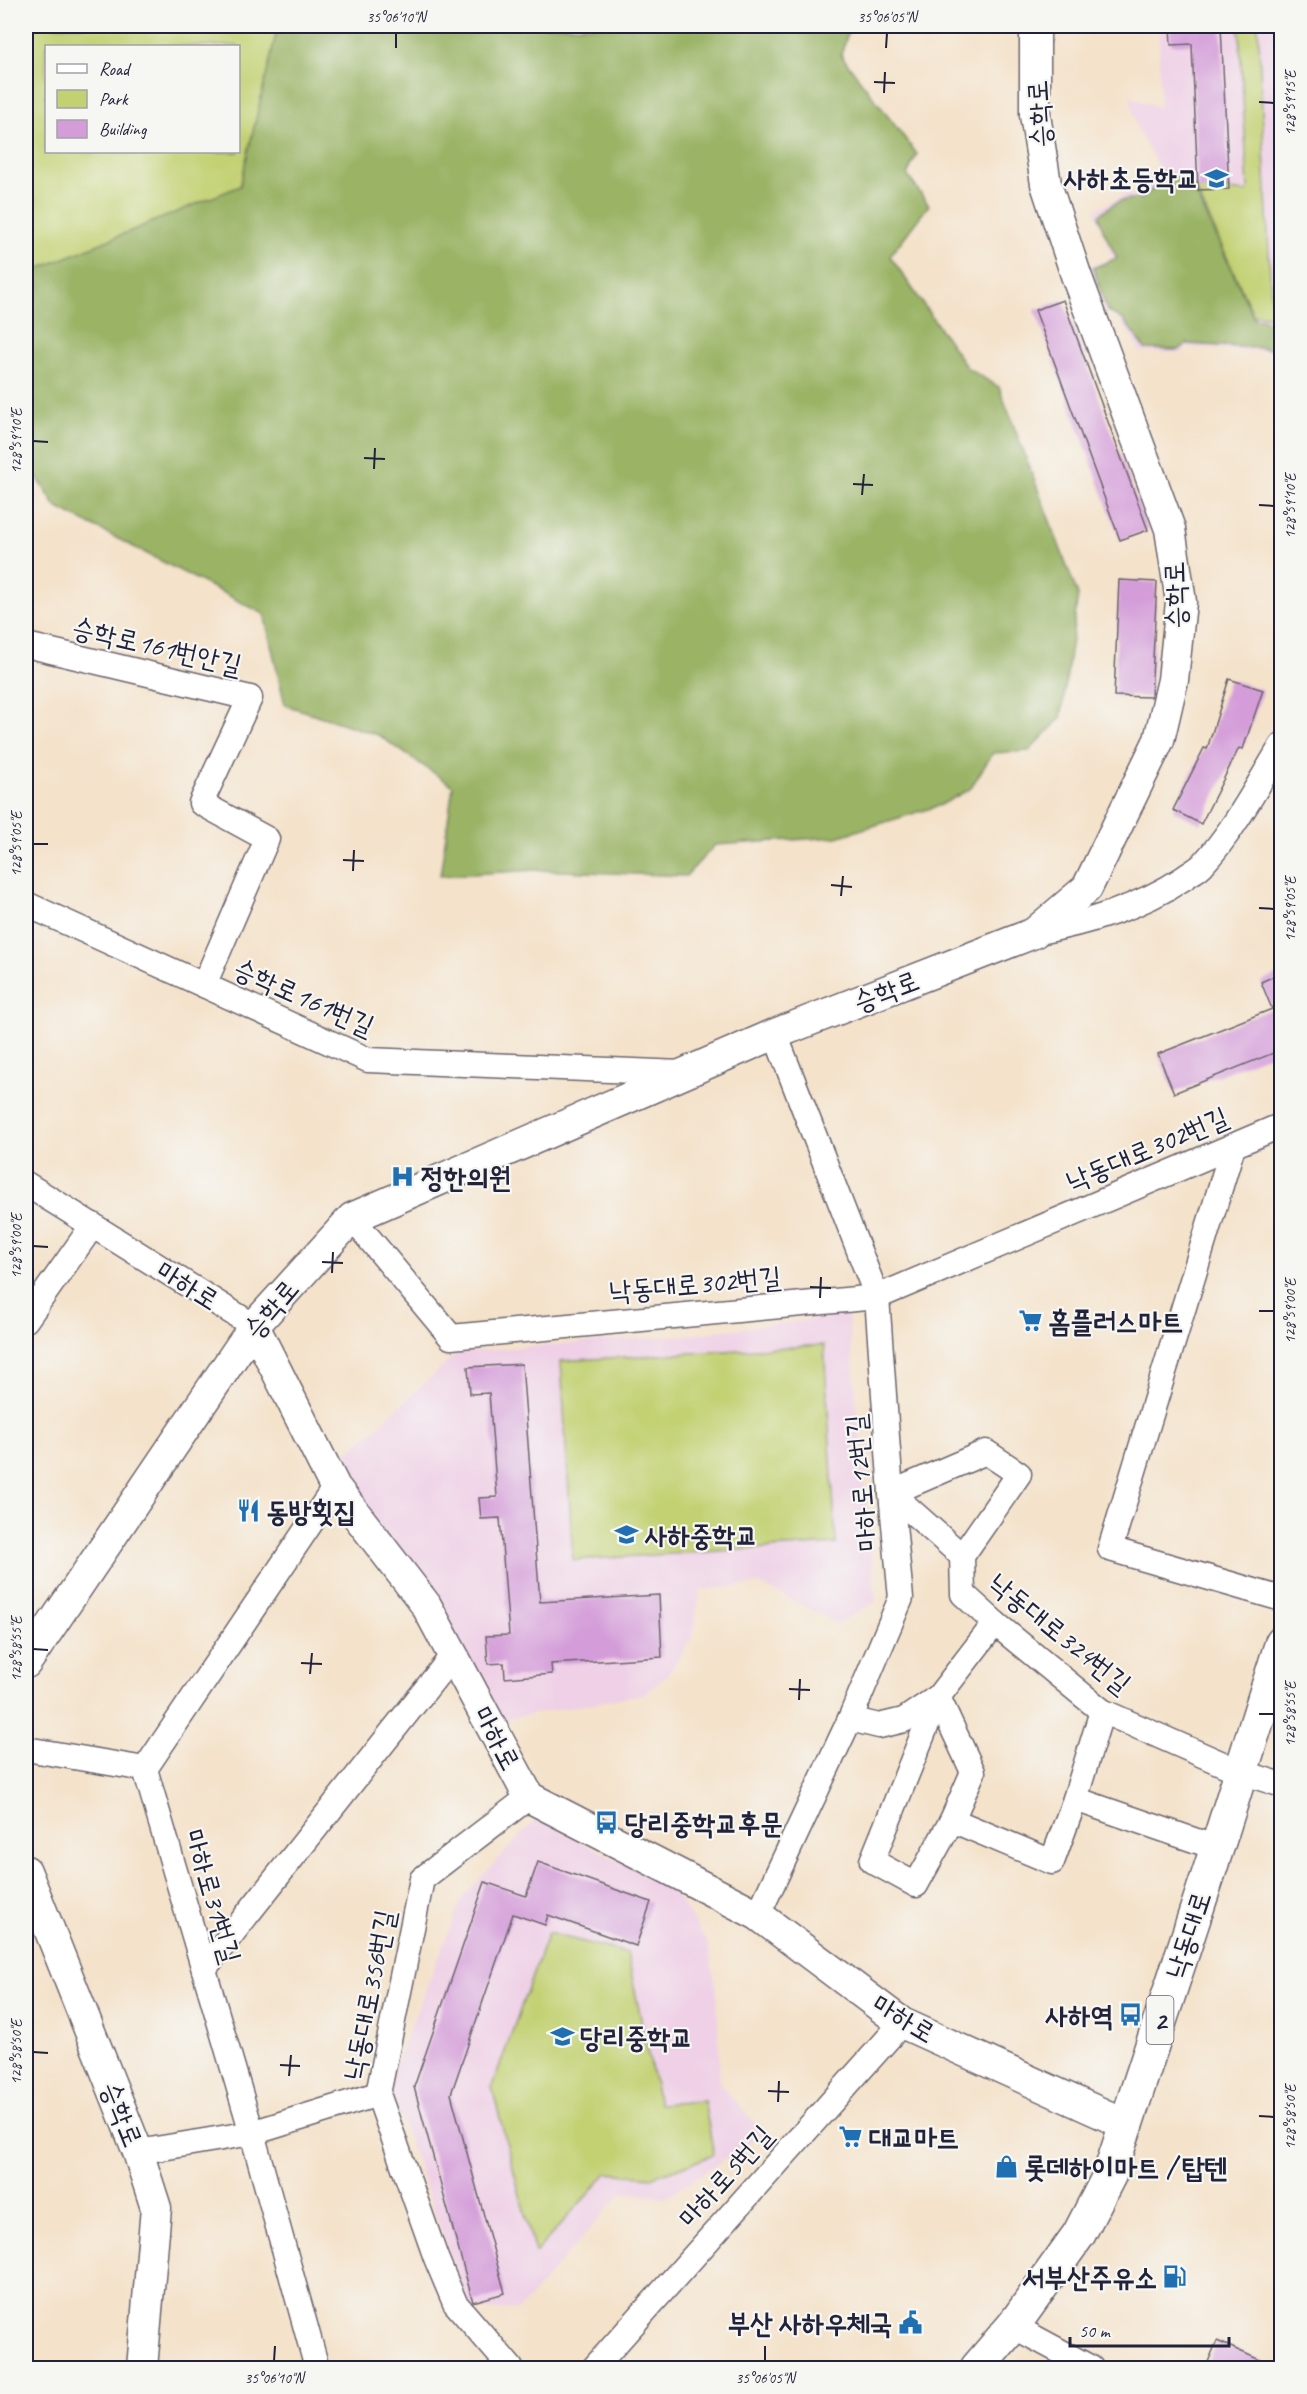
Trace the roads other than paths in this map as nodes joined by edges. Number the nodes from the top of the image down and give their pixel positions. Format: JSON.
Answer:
{"nodes":[{"id":1,"x":1035,"y":26,"type":"edge"},
{"id":2,"x":26,"y":645,"type":"edge"},
{"id":3,"x":1281,"y":745,"type":"edge"},
{"id":4,"x":26,"y":904,"type":"edge"},
{"id":5,"x":1034,"y":933,"type":"junction"},
{"id":6,"x":204,"y":986,"type":"junction"},
{"id":7,"x":775,"y":1034,"type":"junction"},
{"id":8,"x":684,"y":1073,"type":"junction"},
{"id":9,"x":1281,"y":1125,"type":"edge"},
{"id":10,"x":1233,"y":1146,"type":"junction"},
{"id":11,"x":26,"y":1184,"type":"edge"},
{"id":12,"x":352,"y":1218,"type":"junction"},
{"id":13,"x":93,"y":1225,"type":"junction"},
{"id":14,"x":876,"y":1297,"type":"junction"},
{"id":15,"x":26,"y":1320,"type":"edge"},
{"id":16,"x":254,"y":1326,"type":"junction"},
{"id":17,"x":335,"y":1487,"type":"junction"},
{"id":18,"x":891,"y":1493,"type":"junction"},
{"id":19,"x":962,"y":1556,"type":"junction"},
{"id":20,"x":1281,"y":1599,"type":"edge"},
{"id":21,"x":995,"y":1623,"type":"junction"},
{"id":22,"x":1281,"y":1642,"type":"edge"},
{"id":23,"x":453,"y":1655,"type":"junction"},
{"id":24,"x":26,"y":1663,"type":"edge"},
{"id":25,"x":938,"y":1697,"type":"junction"},
{"id":26,"x":1102,"y":1711,"type":"junction"},
{"id":27,"x":850,"y":1719,"type":"junction"},
{"id":28,"x":26,"y":1749,"type":"edge"},
{"id":29,"x":144,"y":1769,"type":"junction"},
{"id":30,"x":1241,"y":1772,"type":"junction"},
{"id":31,"x":1281,"y":1785,"type":"edge"},
{"id":32,"x":529,"y":1797,"type":"junction"},
{"id":33,"x":1075,"y":1799,"type":"junction"},
{"id":34,"x":952,"y":1820,"type":"junction"},
{"id":35,"x":1217,"y":1848,"type":"junction"},
{"id":36,"x":26,"y":1871,"type":"edge"},
{"id":37,"x":758,"y":1915,"type":"junction"},
{"id":38,"x":204,"y":1969,"type":"junction"},
{"id":39,"x":902,"y":2023,"type":"junction"},
{"id":40,"x":378,"y":2094,"type":"junction"},
{"id":41,"x":1125,"y":2124,"type":"junction"},
{"id":42,"x":252,"y":2133,"type":"junction"},
{"id":43,"x":138,"y":2152,"type":"junction"},
{"id":44,"x":1013,"y":2325,"type":"junction"},
{"id":45,"x":142,"y":2368,"type":"edge"},
{"id":46,"x":316,"y":2368,"type":"edge"},
{"id":47,"x":511,"y":2368,"type":"edge"},
{"id":48,"x":594,"y":2368,"type":"edge"},
{"id":49,"x":977,"y":2368,"type":"edge"},
{"id":50,"x":1091,"y":2368,"type":"edge"}],
"edges":[{"from":1,"to":5,"type":"street","name":"승학로"},
{"from":2,"to":6,"type":"street","name":"승학로161번안길"},
{"from":3,"to":5,"type":"street"},
{"from":4,"to":6,"type":"street","name":"승학로161번길"},
{"from":5,"to":7,"type":"street","name":"승학로"},
{"from":6,"to":8,"type":"street","name":"승학로161번길"},
{"from":7,"to":8,"type":"street","name":"승학로"},
{"from":7,"to":14,"type":"street","name":"마하로12번길"},
{"from":8,"to":12,"type":"street","name":"승학로"},
{"from":9,"to":10,"type":"street","name":"낙동대로302번길"},
{"from":10,"to":14,"type":"street","name":"낙동대로302번길"},
{"from":10,"to":20,"type":"street"},
{"from":11,"to":13,"type":"street","name":"마하로"},
{"from":12,"to":14,"type":"street","name":"낙동대로302번길"},
{"from":12,"to":16,"type":"street","name":"승학로"},
{"from":13,"to":15,"type":"street"},
{"from":13,"to":16,"type":"street","name":"마하로"},
{"from":14,"to":18,"type":"street","name":"마하로12번길"},
{"from":16,"to":17,"type":"street","name":"마하로"},
{"from":16,"to":24,"type":"street","name":"승학로"},
{"from":17,"to":23,"type":"street","name":"마하로"},
{"from":17,"to":29,"type":"street"},
{"from":18,"to":19,"type":"street","name":"낙동대로324번길"},
{"from":18,"to":19,"type":"street"},
{"from":18,"to":27,"type":"street","name":"마하로12번길"},
{"from":19,"to":21,"type":"street","name":"낙동대로324번길"},
{"from":21,"to":25,"type":"street"},
{"from":21,"to":26,"type":"street","name":"낙동대로324번길"},
{"from":22,"to":30,"type":"main road","name":"낙동대로","number":"2"},
{"from":23,"to":32,"type":"street","name":"마하로"},
{"from":23,"to":38,"type":"street"},
{"from":25,"to":27,"type":"street"},
{"from":25,"to":34,"type":"street"},
{"from":25,"to":34,"type":"street"},
{"from":26,"to":30,"type":"street","name":"낙동대로324번길"},
{"from":26,"to":33,"type":"street"},
{"from":27,"to":37,"type":"street","name":"마하로12번길"},
{"from":28,"to":29,"type":"street"},
{"from":29,"to":38,"type":"street","name":"마하로31번길"},
{"from":30,"to":31,"type":"street","name":"낙동대로324번길"},
{"from":30,"to":35,"type":"main road","name":"낙동대로","number":"2"},
{"from":32,"to":37,"type":"street","name":"마하로"},
{"from":32,"to":40,"type":"street","name":"낙동대로356번길"},
{"from":33,"to":34,"type":"street"},
{"from":33,"to":35,"type":"street"},
{"from":35,"to":41,"type":"main road","name":"낙동대로","number":"2"},
{"from":36,"to":43,"type":"street","name":"승학로"},
{"from":37,"to":39,"type":"street","name":"마하로"},
{"from":38,"to":42,"type":"street","name":"마하로31번길"},
{"from":39,"to":41,"type":"street","name":"마하로"},
{"from":39,"to":48,"type":"street","name":"마하로5번길"},
{"from":40,"to":42,"type":"street"},
{"from":40,"to":47,"type":"street","name":"낙동대로356번길"},
{"from":41,"to":44,"type":"main road","name":"낙동대로","number":"2"},
{"from":42,"to":43,"type":"street"},
{"from":42,"to":46,"type":"street","name":"마하로31번길"},
{"from":43,"to":45,"type":"street","name":"승학로"},
{"from":44,"to":49,"type":"main road","name":"낙동대로","number":"2"},
{"from":44,"to":50,"type":"street"}]}
